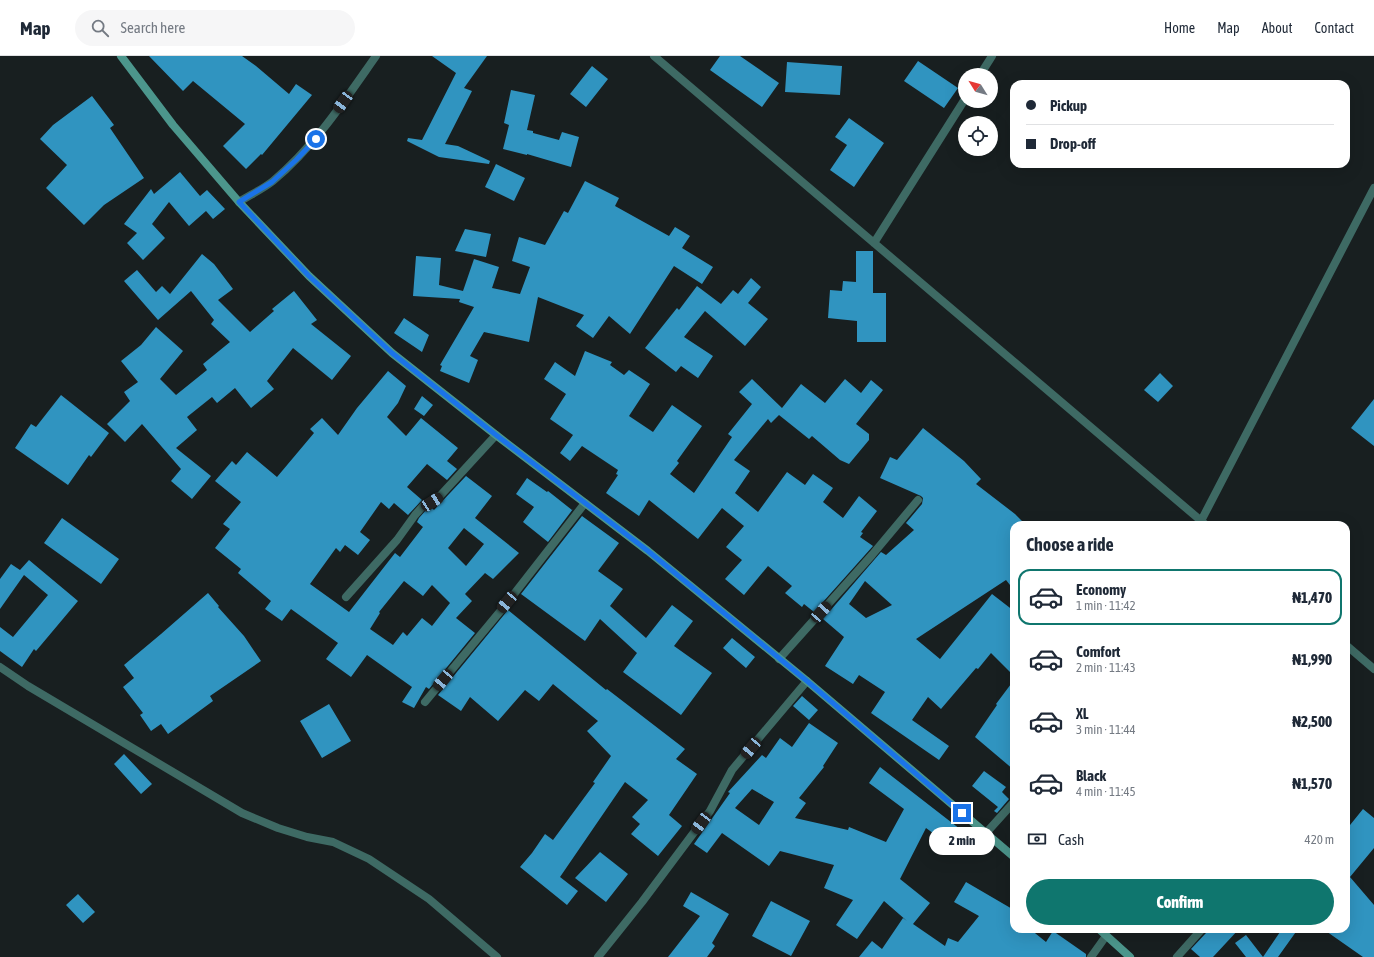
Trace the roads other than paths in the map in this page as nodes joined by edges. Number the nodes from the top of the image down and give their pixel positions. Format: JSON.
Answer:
{"nodes":[{"id":1,"x":121,"y":56,"type":"edge"},
{"id":2,"x":376,"y":56,"type":"edge"},
{"id":3,"x":654,"y":56,"type":"edge"},
{"id":4,"x":992,"y":56,"type":"edge"},
{"id":5,"x":984,"y":68,"type":"edge"},
{"id":6,"x":959,"y":108,"type":"edge"},
{"id":7,"x":1374,"y":188,"type":"edge"},
{"id":8,"x":239,"y":202,"type":"junction"},
{"id":9,"x":874,"y":243,"type":"junction"},
{"id":10,"x":496,"y":435,"type":"junction"},
{"id":11,"x":918,"y":500,"type":"dead end"},
{"id":12,"x":585,"y":503,"type":"junction"},
{"id":13,"x":1201,"y":521,"type":"edge"},
{"id":14,"x":1204,"y":521,"type":"edge"},
{"id":15,"x":346,"y":597,"type":"dead end"},
{"id":16,"x":1350,"y":648,"type":"edge"},
{"id":17,"x":779,"y":659,"type":"junction"},
{"id":18,"x":0,"y":667,"type":"edge"},
{"id":19,"x":1374,"y":669,"type":"edge"},
{"id":20,"x":807,"y":681,"type":"junction"},
{"id":21,"x":425,"y":702,"type":"dead end"},
{"id":22,"x":1010,"y":806,"type":"edge"},
{"id":23,"x":986,"y":833,"type":"junction"},
{"id":24,"x":1010,"y":854,"type":"edge"},
{"id":25,"x":1103,"y":933,"type":"edge"},
{"id":26,"x":1198,"y":933,"type":"edge"},
{"id":27,"x":1106,"y":936,"type":"junction"},
{"id":28,"x":497,"y":957,"type":"edge"},
{"id":29,"x":598,"y":957,"type":"edge"},
{"id":30,"x":1091,"y":957,"type":"edge"},
{"id":31,"x":1130,"y":957,"type":"edge"},
{"id":32,"x":1177,"y":957,"type":"edge"}],
"edges":[{"from":1,"to":8,"type":"street"},
{"from":2,"to":8,"type":"street"},
{"from":3,"to":9,"type":"street"},
{"from":4,"to":5,"type":"street"},
{"from":6,"to":9,"type":"street"},
{"from":7,"to":14,"type":"street"},
{"from":8,"to":10,"type":"street"},
{"from":9,"to":13,"type":"street"},
{"from":10,"to":12,"type":"street"},
{"from":10,"to":15,"type":"street"},
{"from":11,"to":17,"type":"street"},
{"from":12,"to":17,"type":"street"},
{"from":12,"to":21,"type":"street"},
{"from":16,"to":19,"type":"street"},
{"from":17,"to":20,"type":"street"},
{"from":18,"to":28,"type":"street"},
{"from":20,"to":23,"type":"street"},
{"from":20,"to":29,"type":"street"},
{"from":22,"to":23,"type":"street"},
{"from":23,"to":24,"type":"street"},
{"from":25,"to":27,"type":"street"},
{"from":26,"to":32,"type":"street"},
{"from":27,"to":30,"type":"street"},
{"from":27,"to":31,"type":"street"}]}
